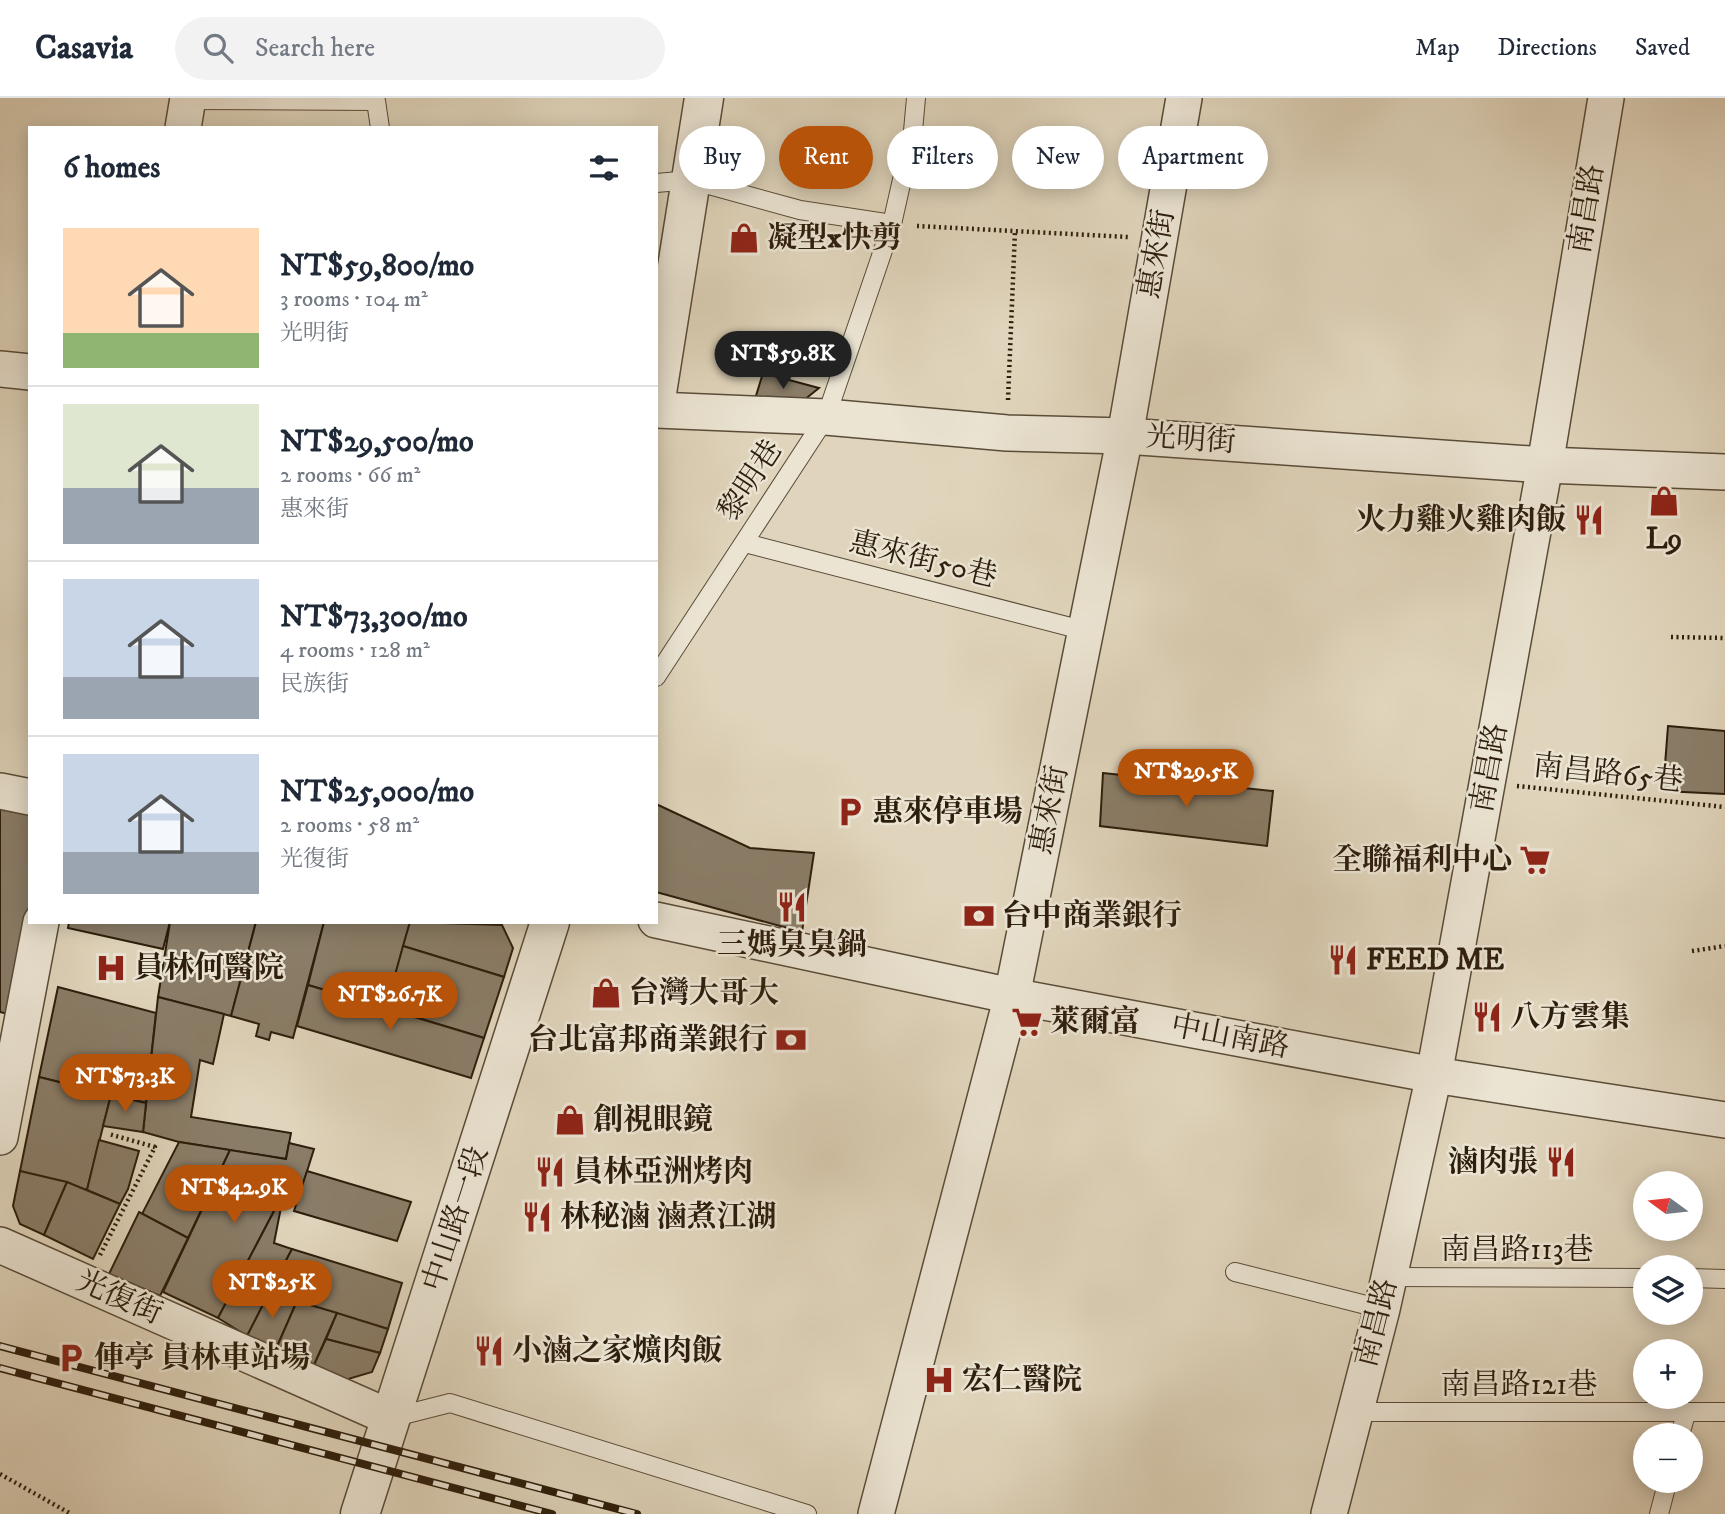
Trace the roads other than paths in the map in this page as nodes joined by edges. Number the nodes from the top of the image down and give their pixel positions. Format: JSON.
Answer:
{"nodes":[{"id":1,"x":704,"y":98,"type":"edge"},
{"id":2,"x":916,"y":98,"type":"edge"},
{"id":3,"x":1184,"y":98,"type":"edge"},
{"id":4,"x":1606,"y":98,"type":"edge"},
{"id":5,"x":186,"y":108,"type":"edge"},
{"id":6,"x":380,"y":126,"type":"edge"},
{"id":7,"x":674,"y":182,"type":"edge"},
{"id":8,"x":892,"y":224,"type":"junction"},
{"id":9,"x":0,"y":369,"type":"edge"},
{"id":10,"x":28,"y":372,"type":"edge"},
{"id":11,"x":658,"y":375,"type":"edge"},
{"id":12,"x":658,"y":410,"type":"edge"},
{"id":13,"x":826,"y":417,"type":"junction"},
{"id":14,"x":1125,"y":436,"type":"junction"},
{"id":15,"x":1545,"y":465,"type":"junction"},
{"id":16,"x":1725,"y":472,"type":"edge"},
{"id":17,"x":745,"y":543,"type":"junction"},
{"id":18,"x":1086,"y":631,"type":"junction"},
{"id":19,"x":658,"y":674,"type":"edge"},
{"id":20,"x":0,"y":791,"type":"edge"},
{"id":21,"x":28,"y":797,"type":"edge"},
{"id":22,"x":658,"y":920,"type":"edge"},
{"id":23,"x":41,"y":924,"type":"edge"},
{"id":24,"x":549,"y":924,"type":"edge"},
{"id":25,"x":1012,"y":996,"type":"junction"},
{"id":26,"x":1434,"y":1075,"type":"junction"},
{"id":27,"x":1725,"y":1120,"type":"edge"},
{"id":28,"x":0,"y":1138,"type":"edge"},
{"id":29,"x":0,"y":1245,"type":"edge"},
{"id":30,"x":1236,"y":1272,"type":"dead end"},
{"id":31,"x":1703,"y":1278,"type":"edge"},
{"id":32,"x":1633,"y":1279,"type":"edge"},
{"id":33,"x":1725,"y":1279,"type":"edge"},
{"id":34,"x":1385,"y":1293,"type":"junction"},
{"id":35,"x":1355,"y":1412,"type":"junction"},
{"id":36,"x":1725,"y":1412,"type":"edge"},
{"id":37,"x":1686,"y":1413,"type":"junction"},
{"id":38,"x":391,"y":1418,"type":"junction"},
{"id":39,"x":1684,"y":1423,"type":"edge"},
{"id":40,"x":1665,"y":1493,"type":"edge"},
{"id":41,"x":360,"y":1514,"type":"edge"},
{"id":42,"x":807,"y":1514,"type":"edge"},
{"id":43,"x":876,"y":1514,"type":"edge"},
{"id":44,"x":1329,"y":1514,"type":"edge"},
{"id":45,"x":1659,"y":1514,"type":"edge"}],
"edges":[{"from":1,"to":7,"type":"street"},
{"from":2,"to":8,"type":"lane","name":"黎明巷"},
{"from":3,"to":14,"type":"street","name":"惠來街"},
{"from":4,"to":15,"type":"street","name":"南昌路"},
{"from":5,"to":6,"type":"lane"},
{"from":7,"to":8,"type":"lane"},
{"from":7,"to":11,"type":"street"},
{"from":8,"to":13,"type":"lane","name":"黎明巷"},
{"from":9,"to":10,"type":"street"},
{"from":12,"to":13,"type":"street","name":"光明街"},
{"from":13,"to":14,"type":"street","name":"光明街"},
{"from":13,"to":17,"type":"lane","name":"黎明巷"},
{"from":14,"to":15,"type":"street","name":"光明街"},
{"from":14,"to":18,"type":"street","name":"惠來街"},
{"from":15,"to":16,"type":"street","name":"光明街"},
{"from":15,"to":26,"type":"street","name":"南昌路"},
{"from":17,"to":18,"type":"lane","name":"惠來街50巷"},
{"from":17,"to":19,"type":"lane","name":"黎明巷"},
{"from":18,"to":25,"type":"street","name":"惠來街"},
{"from":20,"to":21,"type":"street"},
{"from":22,"to":25,"type":"street","name":"中山南路"},
{"from":23,"to":28,"type":"street"},
{"from":24,"to":38,"type":"street","name":"中山路一段"},
{"from":25,"to":26,"type":"street","name":"中山南路"},
{"from":25,"to":43,"type":"street","name":"惠來街"},
{"from":26,"to":27,"type":"street","name":"中山南路"},
{"from":26,"to":34,"type":"street","name":"南昌路"},
{"from":29,"to":38,"type":"street","name":"光復街"},
{"from":30,"to":34,"type":"lane","name":"南昌路113巷"},
{"from":31,"to":33,"type":"lane"},
{"from":32,"to":34,"type":"lane","name":"南昌路113巷"},
{"from":34,"to":35,"type":"street","name":"南昌路"},
{"from":35,"to":37,"type":"lane","name":"南昌路121巷"},
{"from":35,"to":44,"type":"street","name":"南昌路"},
{"from":36,"to":37,"type":"lane","name":"南昌路121巷"},
{"from":37,"to":39,"type":"lane"},
{"from":38,"to":41,"type":"street","name":"中山路一段"},
{"from":38,"to":42,"type":"lane"},
{"from":40,"to":45,"type":"lane"}]}
